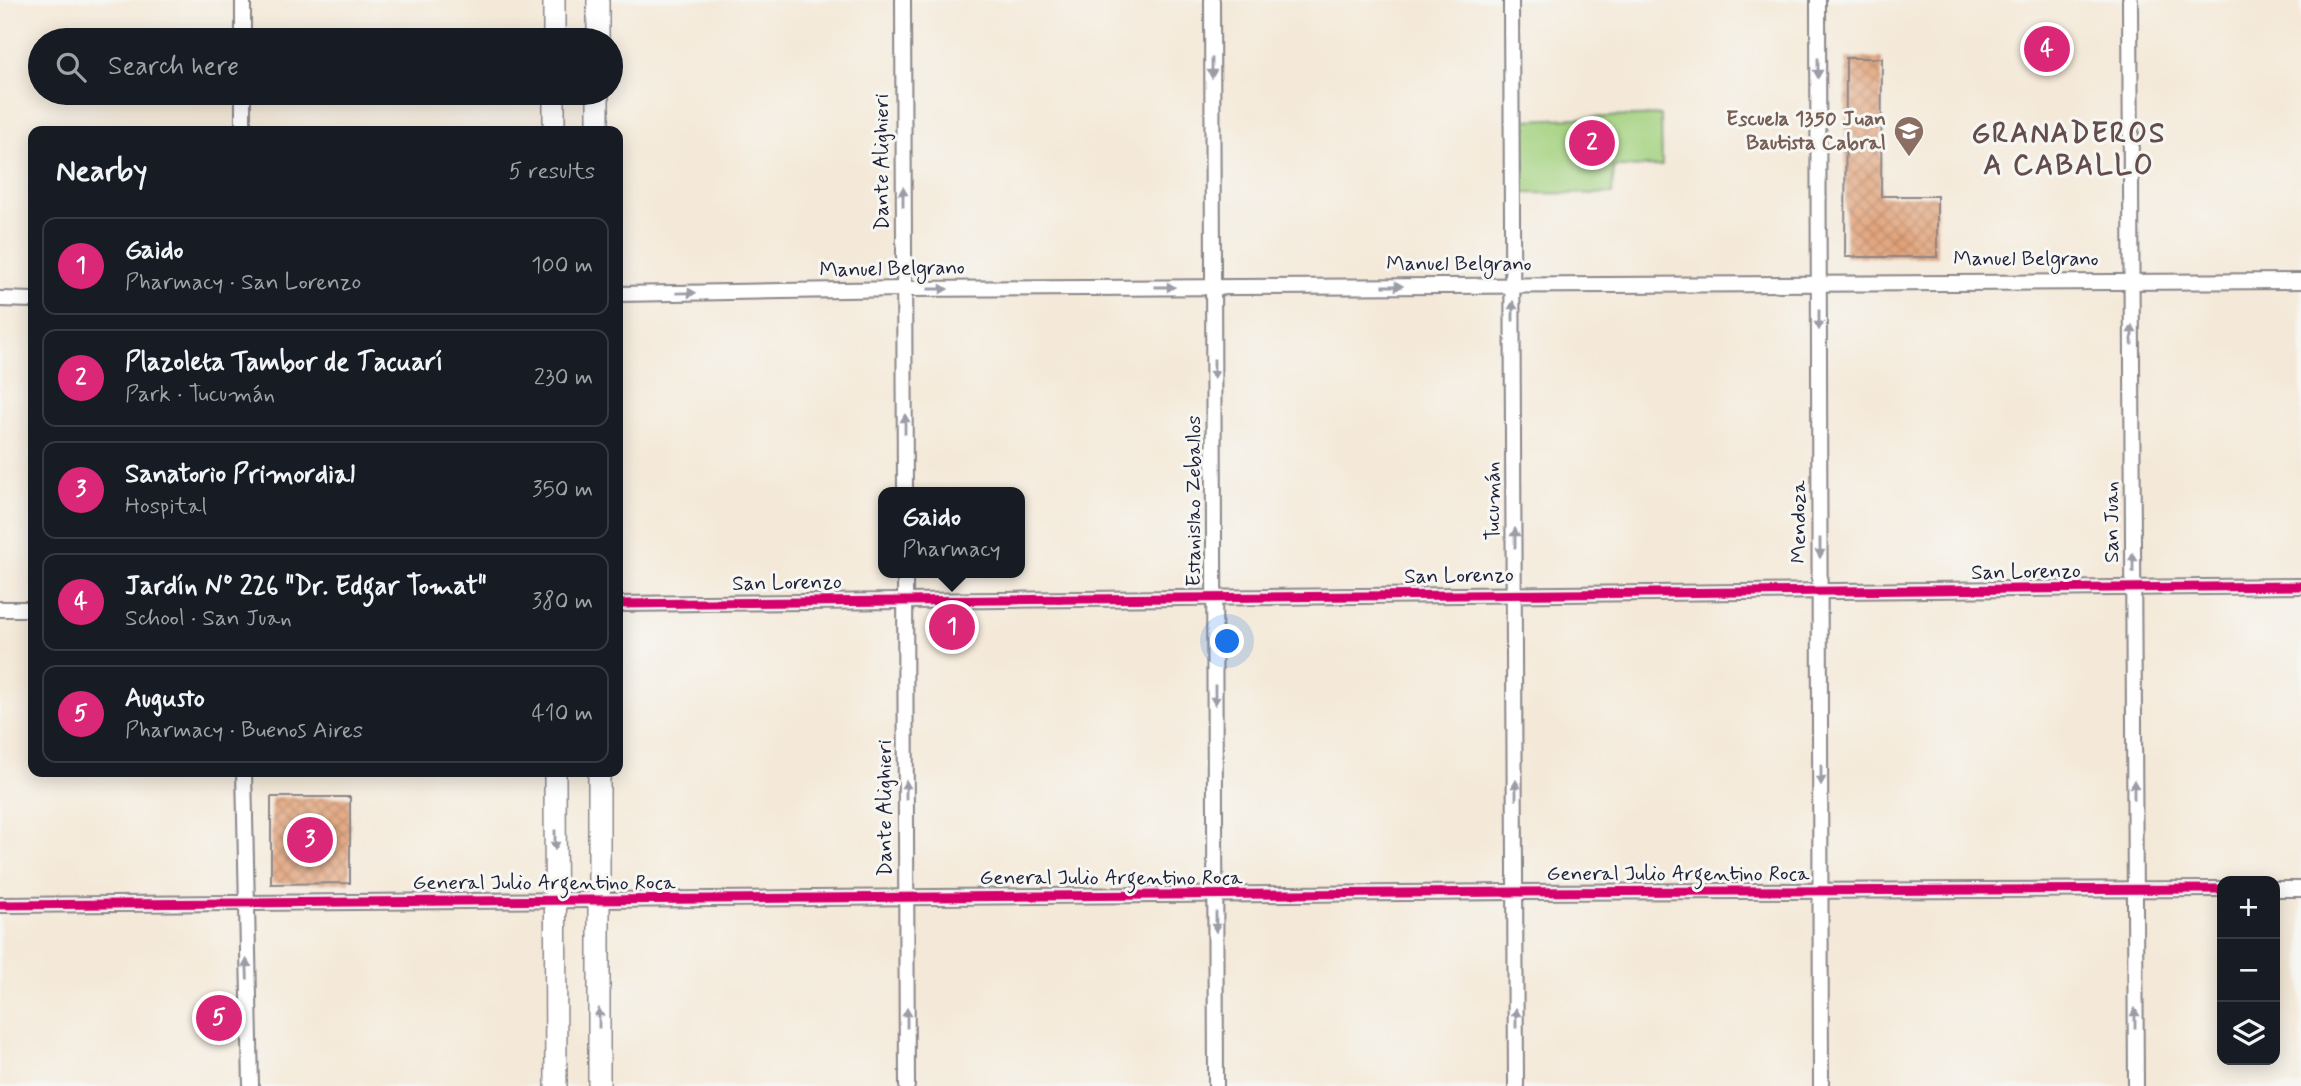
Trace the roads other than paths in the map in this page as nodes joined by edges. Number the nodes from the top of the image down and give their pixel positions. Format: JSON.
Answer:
{"nodes":[{"id":1,"x":243,"y":0,"type":"edge"},
{"id":2,"x":554,"y":0,"type":"edge"},
{"id":3,"x":598,"y":0,"type":"edge"},
{"id":4,"x":902,"y":0,"type":"edge"},
{"id":5,"x":1212,"y":0,"type":"edge"},
{"id":6,"x":1511,"y":0,"type":"edge"},
{"id":7,"x":1818,"y":0,"type":"edge"},
{"id":8,"x":2130,"y":0,"type":"edge"},
{"id":9,"x":243,"y":28,"type":"edge"},
{"id":10,"x":554,"y":28,"type":"edge"},
{"id":11,"x":598,"y":28,"type":"edge"},
{"id":12,"x":243,"y":105,"type":"edge"},
{"id":13,"x":554,"y":105,"type":"edge"},
{"id":14,"x":598,"y":105,"type":"edge"},
{"id":15,"x":243,"y":126,"type":"edge"},
{"id":16,"x":554,"y":126,"type":"edge"},
{"id":17,"x":598,"y":126,"type":"edge"},
{"id":18,"x":2132,"y":279,"type":"junction"},
{"id":19,"x":2301,"y":281,"type":"edge"},
{"id":20,"x":1819,"y":282,"type":"junction"},
{"id":21,"x":1513,"y":285,"type":"junction"},
{"id":22,"x":1214,"y":287,"type":"junction"},
{"id":23,"x":904,"y":289,"type":"junction"},
{"id":24,"x":623,"y":294,"type":"edge"},
{"id":25,"x":0,"y":299,"type":"edge"},
{"id":26,"x":28,"y":300,"type":"edge"},
{"id":27,"x":905,"y":487,"type":"edge"},
{"id":28,"x":905,"y":578,"type":"edge"},
{"id":29,"x":2301,"y":586,"type":"edge"},
{"id":30,"x":2133,"y":588,"type":"junction"},
{"id":31,"x":1821,"y":591,"type":"junction"},
{"id":32,"x":1515,"y":592,"type":"junction"},
{"id":33,"x":1215,"y":596,"type":"junction"},
{"id":34,"x":905,"y":598,"type":"junction"},
{"id":35,"x":623,"y":604,"type":"edge"},
{"id":36,"x":28,"y":608,"type":"edge"},
{"id":37,"x":0,"y":609,"type":"edge"},
{"id":38,"x":244,"y":777,"type":"edge"},
{"id":39,"x":555,"y":777,"type":"edge"},
{"id":40,"x":599,"y":777,"type":"edge"},
{"id":41,"x":2217,"y":889,"type":"edge"},
{"id":42,"x":2280,"y":889,"type":"edge"},
{"id":43,"x":2301,"y":889,"type":"edge"},
{"id":44,"x":2135,"y":890,"type":"junction"},
{"id":45,"x":1822,"y":891,"type":"junction"},
{"id":46,"x":1516,"y":892,"type":"junction"},
{"id":47,"x":1216,"y":895,"type":"junction"},
{"id":48,"x":907,"y":896,"type":"junction"},
{"id":49,"x":556,"y":901,"type":"junction"},
{"id":50,"x":600,"y":901,"type":"junction"},
{"id":51,"x":245,"y":903,"type":"junction"},
{"id":52,"x":0,"y":905,"type":"edge"},
{"id":53,"x":251,"y":1086,"type":"edge"},
{"id":54,"x":556,"y":1086,"type":"edge"},
{"id":55,"x":599,"y":1086,"type":"edge"},
{"id":56,"x":907,"y":1086,"type":"edge"},
{"id":57,"x":1216,"y":1086,"type":"edge"},
{"id":58,"x":1516,"y":1086,"type":"edge"},
{"id":59,"x":1821,"y":1086,"type":"edge"},
{"id":60,"x":2136,"y":1086,"type":"edge"}],
"edges":[{"from":1,"to":9,"type":"street"},
{"from":2,"to":10,"type":"main road"},
{"from":3,"to":11,"type":"main road"},
{"from":23,"to":4,"type":"street","name":"Dante Alighieri","one_way":true},
{"from":5,"to":22,"type":"street","name":"Estanislao Zeballos","one_way":true},
{"from":6,"to":21,"type":"street","name":"Tucumán"},
{"from":7,"to":20,"type":"street","name":"Mendoza","one_way":true},
{"from":8,"to":18,"type":"street","name":"San Juan"},
{"from":12,"to":15,"type":"street"},
{"from":13,"to":16,"type":"main road"},
{"from":14,"to":17,"type":"main road"},
{"from":18,"to":19,"type":"street","name":"Manuel Belgrano"},
{"from":18,"to":20,"type":"street","name":"Manuel Belgrano"},
{"from":30,"to":18,"type":"street","name":"San Juan","one_way":true},
{"from":20,"to":21,"type":"street","name":"Manuel Belgrano"},
{"from":20,"to":31,"type":"street","name":"Mendoza","one_way":true},
{"from":22,"to":21,"type":"street","name":"Manuel Belgrano","one_way":true},
{"from":32,"to":21,"type":"street","name":"Tucumán","one_way":true},
{"from":23,"to":22,"type":"street","name":"Manuel Belgrano","one_way":true},
{"from":22,"to":33,"type":"street","name":"Estanislao Zeballos","one_way":true},
{"from":24,"to":23,"type":"street","name":"Manuel Belgrano","one_way":true},
{"from":27,"to":23,"type":"street","name":"Dante Alighieri","one_way":true},
{"from":25,"to":26,"type":"street"},
{"from":28,"to":34,"type":"street","name":"Dante Alighieri"},
{"from":29,"to":30,"type":"street","name":"San Lorenzo"},
{"from":30,"to":31,"type":"street","name":"San Lorenzo"},
{"from":44,"to":30,"type":"street","name":"San Juan","one_way":true},
{"from":31,"to":32,"type":"street","name":"San Lorenzo"},
{"from":31,"to":45,"type":"street","name":"Mendoza","one_way":true},
{"from":32,"to":33,"type":"street","name":"San Lorenzo"},
{"from":46,"to":32,"type":"street","name":"Tucumán","one_way":true},
{"from":33,"to":34,"type":"street","name":"San Lorenzo"},
{"from":33,"to":47,"type":"street","name":"Estanislao Zeballos","one_way":true},
{"from":34,"to":35,"type":"street","name":"San Lorenzo"},
{"from":48,"to":34,"type":"street","name":"Dante Alighieri","one_way":true},
{"from":36,"to":37,"type":"street"},
{"from":38,"to":51,"type":"street"},
{"from":39,"to":49,"type":"main road","one_way":true},
{"from":40,"to":50,"type":"main road"},
{"from":41,"to":44,"type":"street","name":"General Julio Argentino Roca"},
{"from":42,"to":43,"type":"street"},
{"from":44,"to":45,"type":"street","name":"General Julio Argentino Roca"},
{"from":60,"to":44,"type":"street","name":"San Juan","one_way":true},
{"from":45,"to":46,"type":"street","name":"General Julio Argentino Roca"},
{"from":45,"to":59,"type":"street","name":"Mendoza"},
{"from":46,"to":47,"type":"street","name":"General Julio Argentino Roca"},
{"from":58,"to":46,"type":"street","name":"Tucumán","one_way":true},
{"from":47,"to":48,"type":"street","name":"General Julio Argentino Roca"},
{"from":47,"to":57,"type":"street","name":"Estanislao Zeballos","one_way":true},
{"from":48,"to":50,"type":"street","name":"General Julio Argentino Roca"},
{"from":56,"to":48,"type":"street","name":"Dante Alighieri","one_way":true},
{"from":49,"to":50,"type":"street","name":"General Julio Argentino Roca"},
{"from":49,"to":51,"type":"street","name":"General Julio Argentino Roca"},
{"from":49,"to":54,"type":"main road"},
{"from":55,"to":50,"type":"main road","one_way":true},
{"from":51,"to":52,"type":"street","name":"General Julio Argentino Roca"},
{"from":53,"to":51,"type":"street","one_way":true}]}
